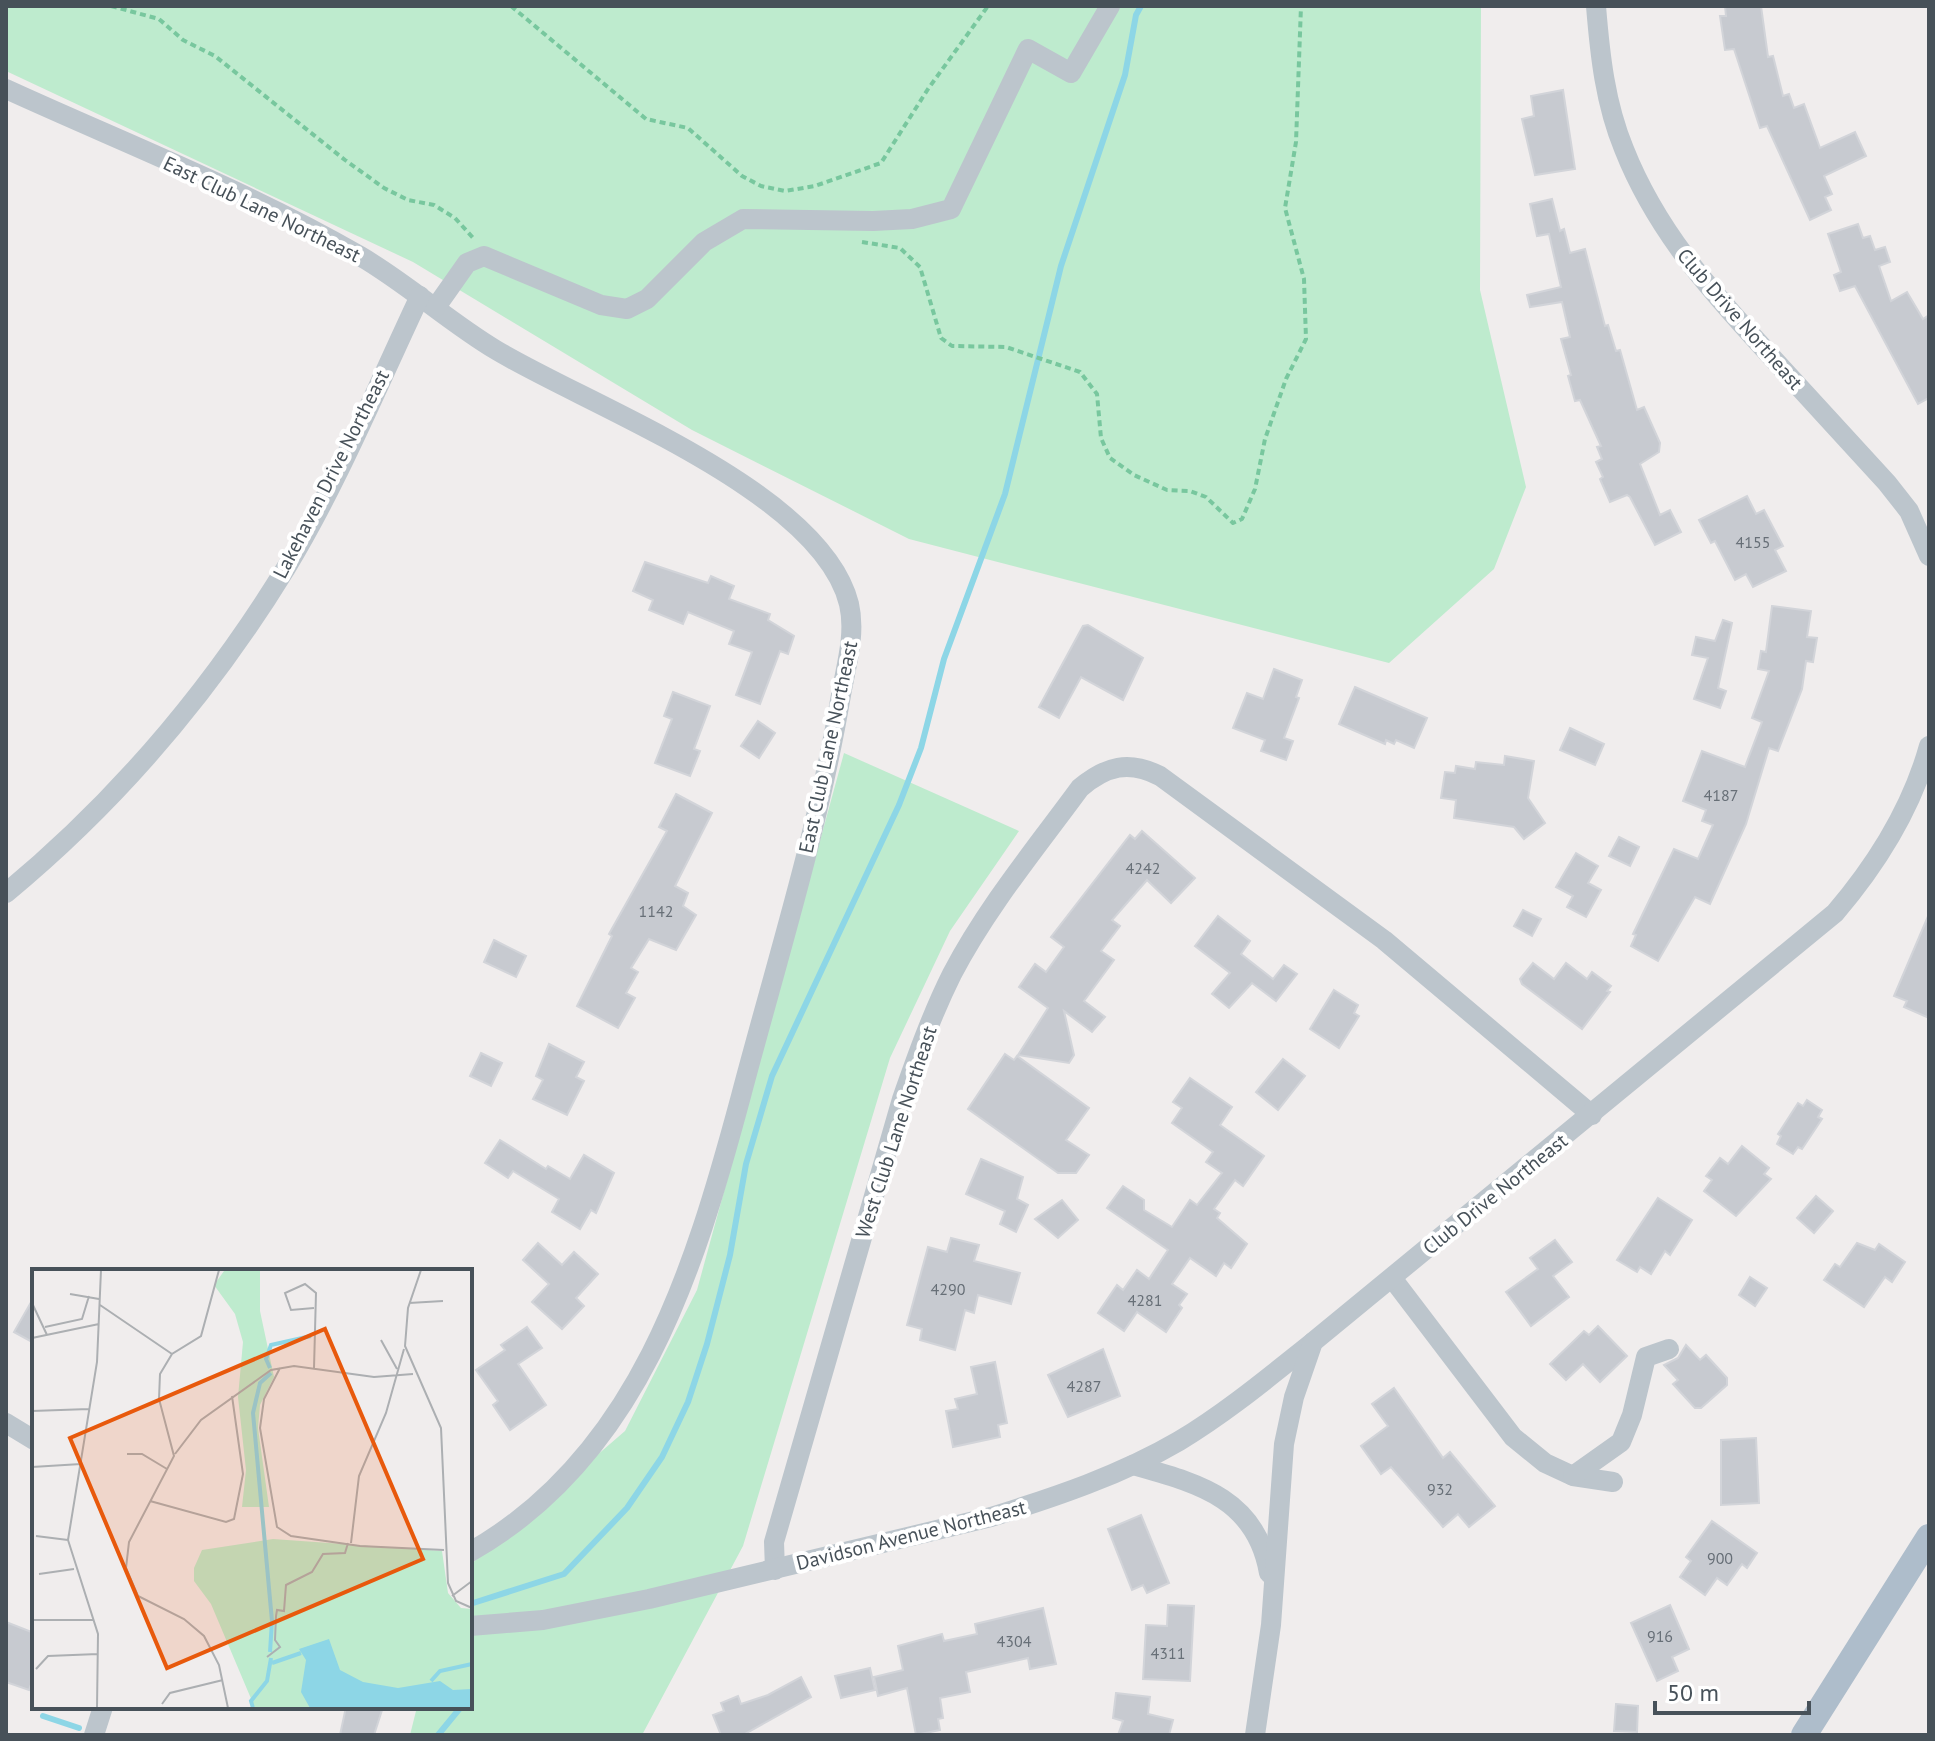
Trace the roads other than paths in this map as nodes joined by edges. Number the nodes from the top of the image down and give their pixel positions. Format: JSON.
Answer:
{"nodes":[{"id":1,"x":1110,"y":6,"type":"edge"},
{"id":2,"x":1596,"y":6,"type":"edge"},
{"id":3,"x":6,"y":89,"type":"edge"},
{"id":4,"x":428,"y":302,"type":"junction"},
{"id":5,"x":1929,"y":556,"type":"edge"},
{"id":6,"x":1929,"y":746,"type":"edge"},
{"id":7,"x":6,"y":893,"type":"edge"},
{"id":8,"x":1592,"y":1115,"type":"junction"},
{"id":9,"x":1392,"y":1278,"type":"junction"},
{"id":10,"x":1313,"y":1342,"type":"junction"},
{"id":11,"x":1669,"y":1349,"type":"dead end"},
{"id":12,"x":6,"y":1423,"type":"edge"},
{"id":13,"x":32,"y":1439,"type":"edge"},
{"id":14,"x":1133,"y":1465,"type":"junction"},
{"id":15,"x":1573,"y":1476,"type":"junction"},
{"id":16,"x":1613,"y":1482,"type":"dead end"},
{"id":17,"x":1928,"y":1539,"type":"edge"},
{"id":18,"x":472,"y":1551,"type":"edge"},
{"id":19,"x":775,"y":1570,"type":"junction"},
{"id":20,"x":1272,"y":1597,"type":"junction"},
{"id":21,"x":472,"y":1626,"type":"edge"},
{"id":22,"x":102,"y":1709,"type":"edge"},
{"id":23,"x":94,"y":1735,"type":"edge"},
{"id":24,"x":1255,"y":1735,"type":"edge"},
{"id":25,"x":1804,"y":1735,"type":"edge"}],
"edges":[{"from":1,"to":4,"type":"street","name":"Lakehaven Drive Northeast"},
{"from":2,"to":5,"type":"street","name":"Club Drive Northeast"},
{"from":3,"to":4,"type":"street","name":"East Club Lane Northeast"},
{"from":4,"to":7,"type":"street","name":"Lakehaven Drive Northeast"},
{"from":4,"to":18,"type":"street","name":"East Club Lane Northeast"},
{"from":6,"to":8,"type":"street","name":"Club Drive Northeast"},
{"from":8,"to":9,"type":"street","name":"Club Drive Northeast"},
{"from":8,"to":19,"type":"street","name":"West Club Lane Northeast"},
{"from":9,"to":10,"type":"street","name":"Club Drive Northeast"},
{"from":9,"to":15,"type":"street"},
{"from":10,"to":14,"type":"street","name":"Davidson Avenue Northeast"},
{"from":10,"to":20,"type":"street"},
{"from":11,"to":15,"type":"street"},
{"from":12,"to":13,"type":"street"},
{"from":14,"to":19,"type":"street","name":"Davidson Avenue Northeast"},
{"from":14,"to":20,"type":"street"},
{"from":15,"to":16,"type":"street"},
{"from":17,"to":25,"type":"main road"},
{"from":19,"to":21,"type":"street","name":"Davidson Avenue Northeast"},
{"from":20,"to":24,"type":"street"},
{"from":22,"to":23,"type":"street"}]}
